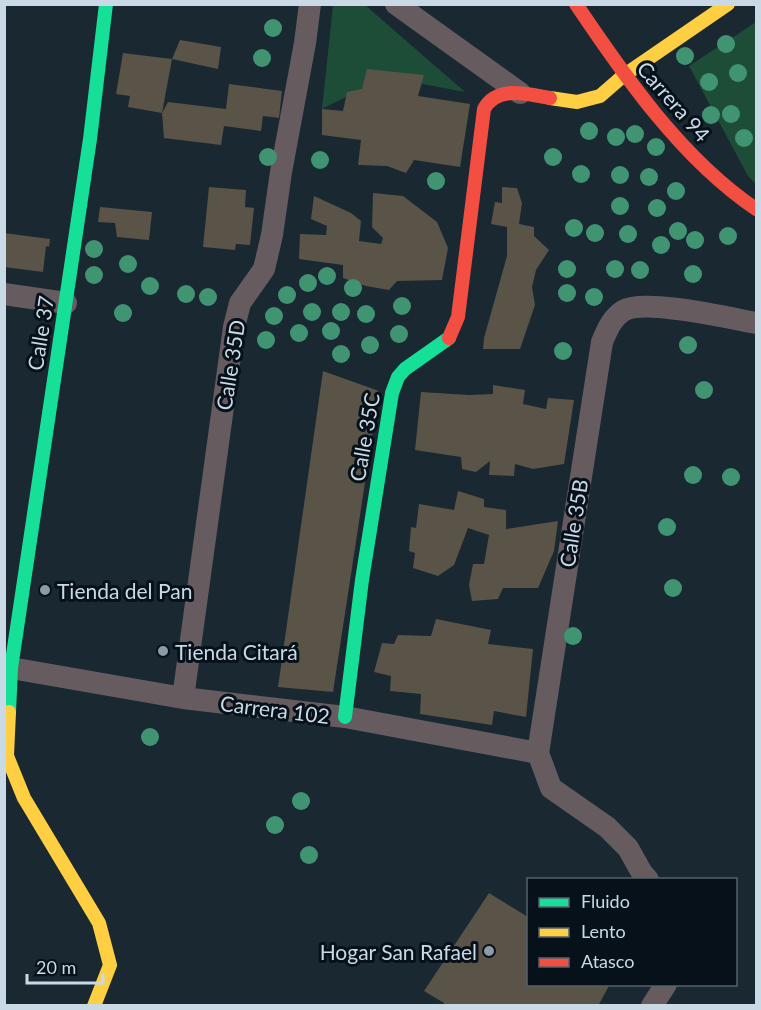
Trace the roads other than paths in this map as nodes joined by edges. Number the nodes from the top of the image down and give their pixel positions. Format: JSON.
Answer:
{"nodes":[{"id":1,"x":106,"y":4,"type":"edge"},
{"id":2,"x":310,"y":4,"type":"edge"},
{"id":3,"x":396,"y":4,"type":"edge"},
{"id":4,"x":576,"y":4,"type":"edge"},
{"id":5,"x":728,"y":4,"type":"edge"},
{"id":6,"x":623,"y":76,"type":"junction"},
{"id":7,"x":529,"y":95,"type":"junction"},
{"id":8,"x":756,"y":209,"type":"edge"},
{"id":9,"x":4,"y":294,"type":"edge"},
{"id":10,"x":66,"y":303,"type":"junction"},
{"id":11,"x":756,"y":322,"type":"edge"},
{"id":12,"x":11,"y":668,"type":"junction"},
{"id":13,"x":183,"y":698,"type":"junction"},
{"id":14,"x":345,"y":717,"type":"junction"},
{"id":15,"x":538,"y":753,"type":"junction"},
{"id":16,"x":14,"y":802,"type":"edge"},
{"id":17,"x":647,"y":878,"type":"edge"},
{"id":18,"x":665,"y":986,"type":"edge"},
{"id":19,"x":94,"y":1005,"type":"edge"},
{"id":20,"x":652,"y":1005,"type":"edge"}],
"edges":[{"from":1,"to":10,"type":"street","name":"Calle 37"},
{"from":2,"to":13,"type":"street","name":"Calle 35D"},
{"from":3,"to":7,"type":"street"},
{"from":4,"to":6,"type":"street","name":"Carrera 94"},
{"from":5,"to":6,"type":"street"},
{"from":6,"to":7,"type":"street","name":"Calle 35C"},
{"from":6,"to":8,"type":"street","name":"Carrera 94"},
{"from":7,"to":14,"type":"street","name":"Calle 35C"},
{"from":9,"to":10,"type":"street"},
{"from":10,"to":12,"type":"street","name":"Calle 37"},
{"from":11,"to":15,"type":"street","name":"Calle 35B"},
{"from":12,"to":13,"type":"street","name":"Carrera 102"},
{"from":12,"to":16,"type":"street","name":"Calle 37"},
{"from":13,"to":14,"type":"street","name":"Carrera 102"},
{"from":14,"to":15,"type":"street","name":"Carrera 102"},
{"from":15,"to":17,"type":"street"},
{"from":16,"to":19,"type":"street","name":"Calle 37"},
{"from":18,"to":20,"type":"street"}]}
